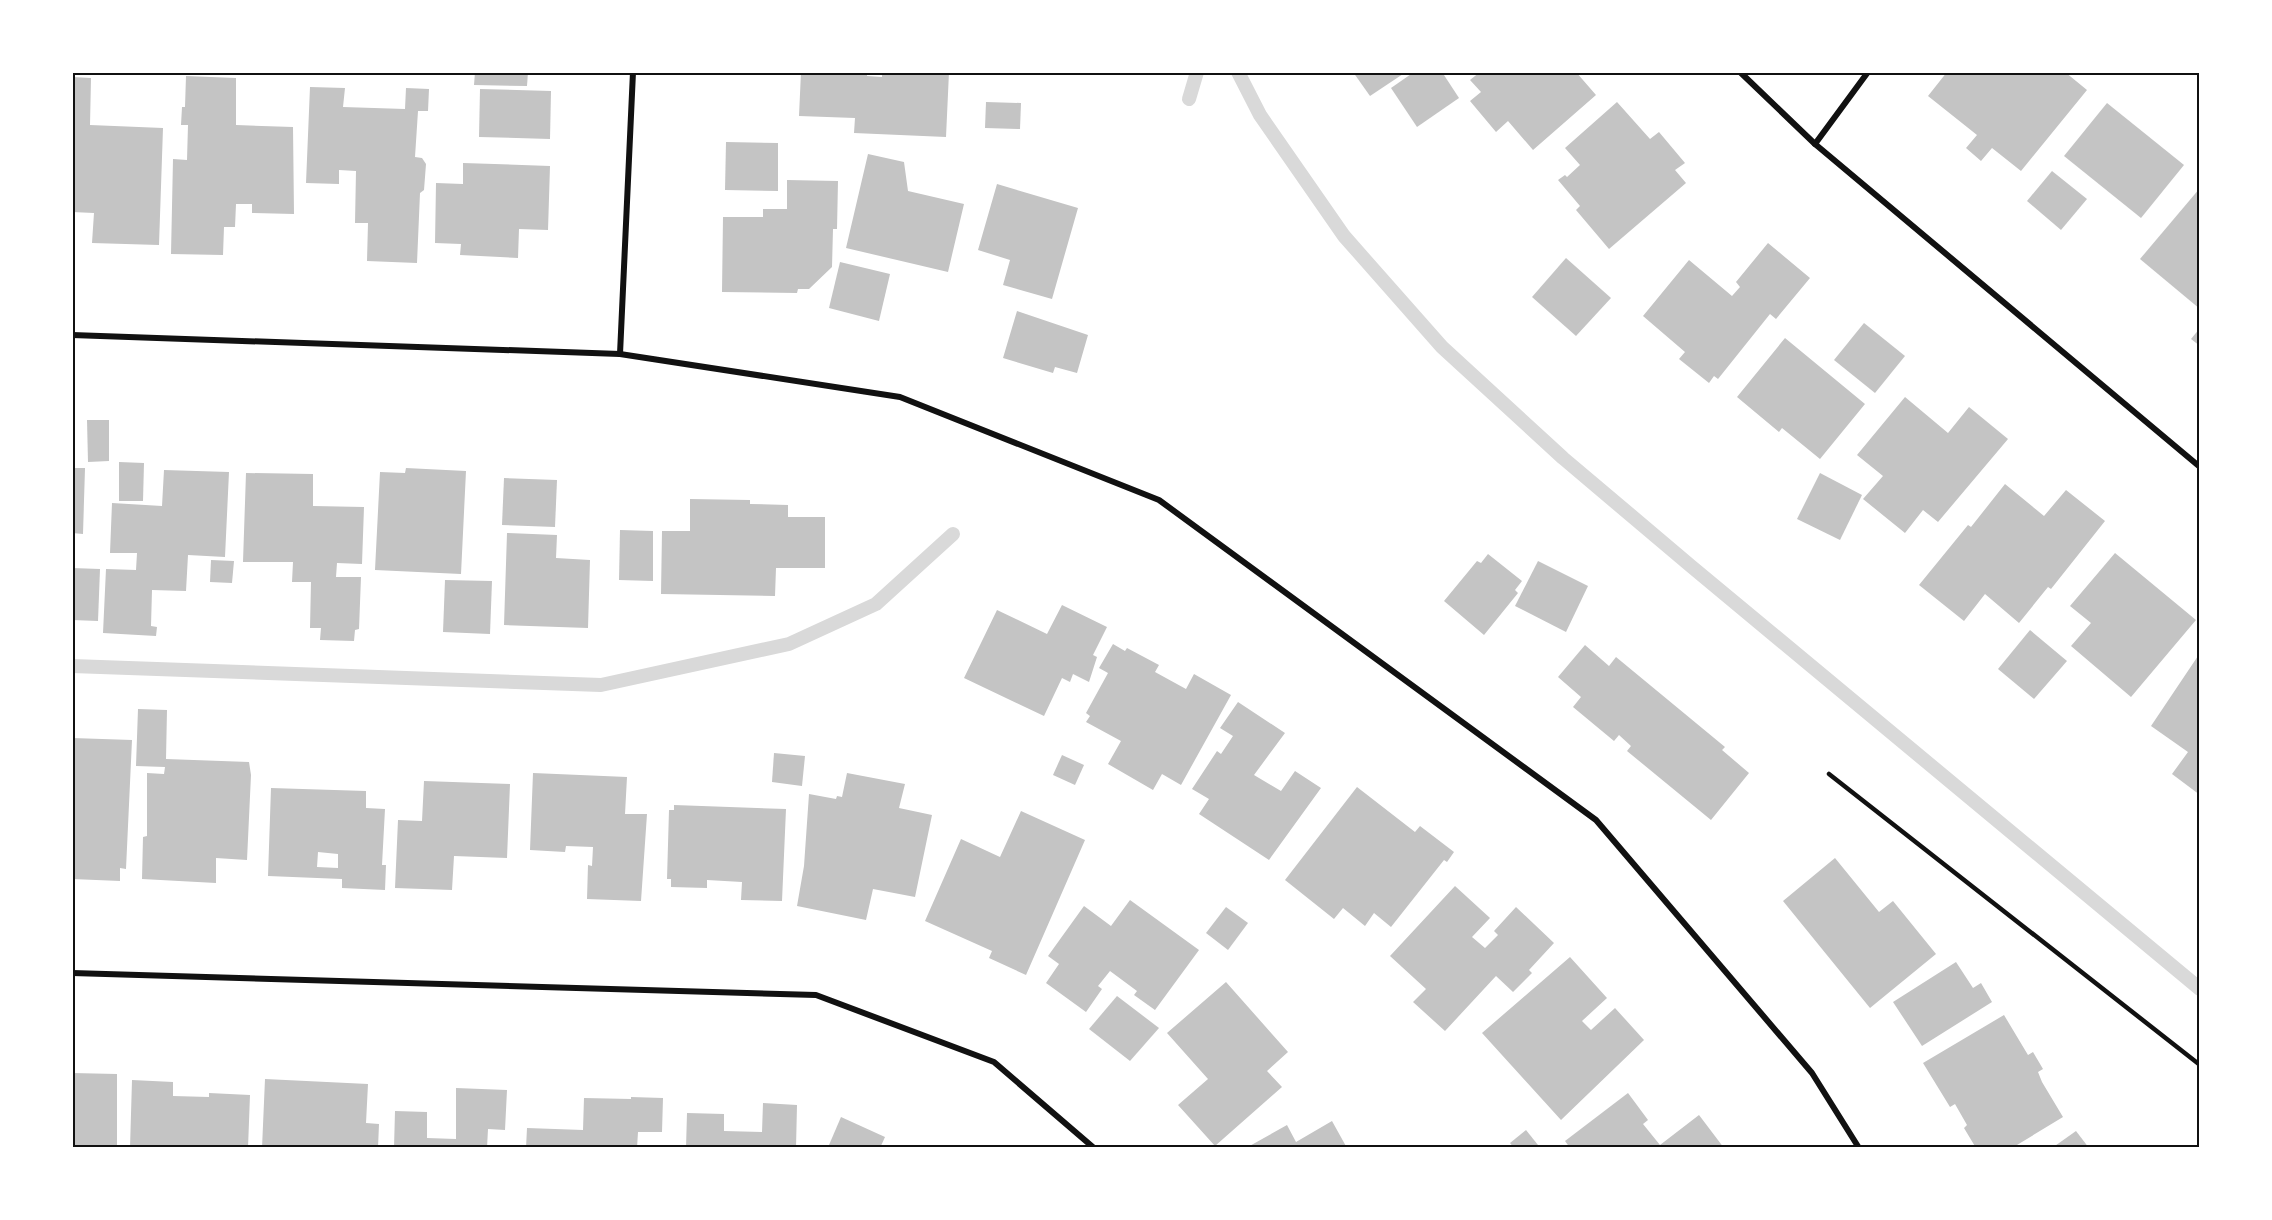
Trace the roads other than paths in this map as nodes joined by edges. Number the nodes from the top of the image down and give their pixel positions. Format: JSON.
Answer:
{"nodes":[{"id":1,"x":633,"y":72,"type":"edge"},
{"id":2,"x":1740,"y":72,"type":"edge"},
{"id":3,"x":1868,"y":72,"type":"edge"},
{"id":4,"x":1815,"y":144,"type":"junction"},
{"id":5,"x":72,"y":335,"type":"edge"},
{"id":6,"x":620,"y":354,"type":"junction"},
{"id":7,"x":2200,"y":467,"type":"edge"},
{"id":8,"x":1829,"y":774,"type":"dead end"},
{"id":9,"x":72,"y":974,"type":"edge"},
{"id":10,"x":2200,"y":1065,"type":"edge"},
{"id":11,"x":1094,"y":1148,"type":"edge"},
{"id":12,"x":1859,"y":1148,"type":"edge"}],
"edges":[{"from":1,"to":6,"type":"street"},
{"from":2,"to":4,"type":"street"},
{"from":3,"to":4,"type":"street"},
{"from":4,"to":7,"type":"street"},
{"from":5,"to":6,"type":"street"},
{"from":6,"to":12,"type":"street"},
{"from":8,"to":10,"type":"lane"},
{"from":9,"to":11,"type":"street"}]}
